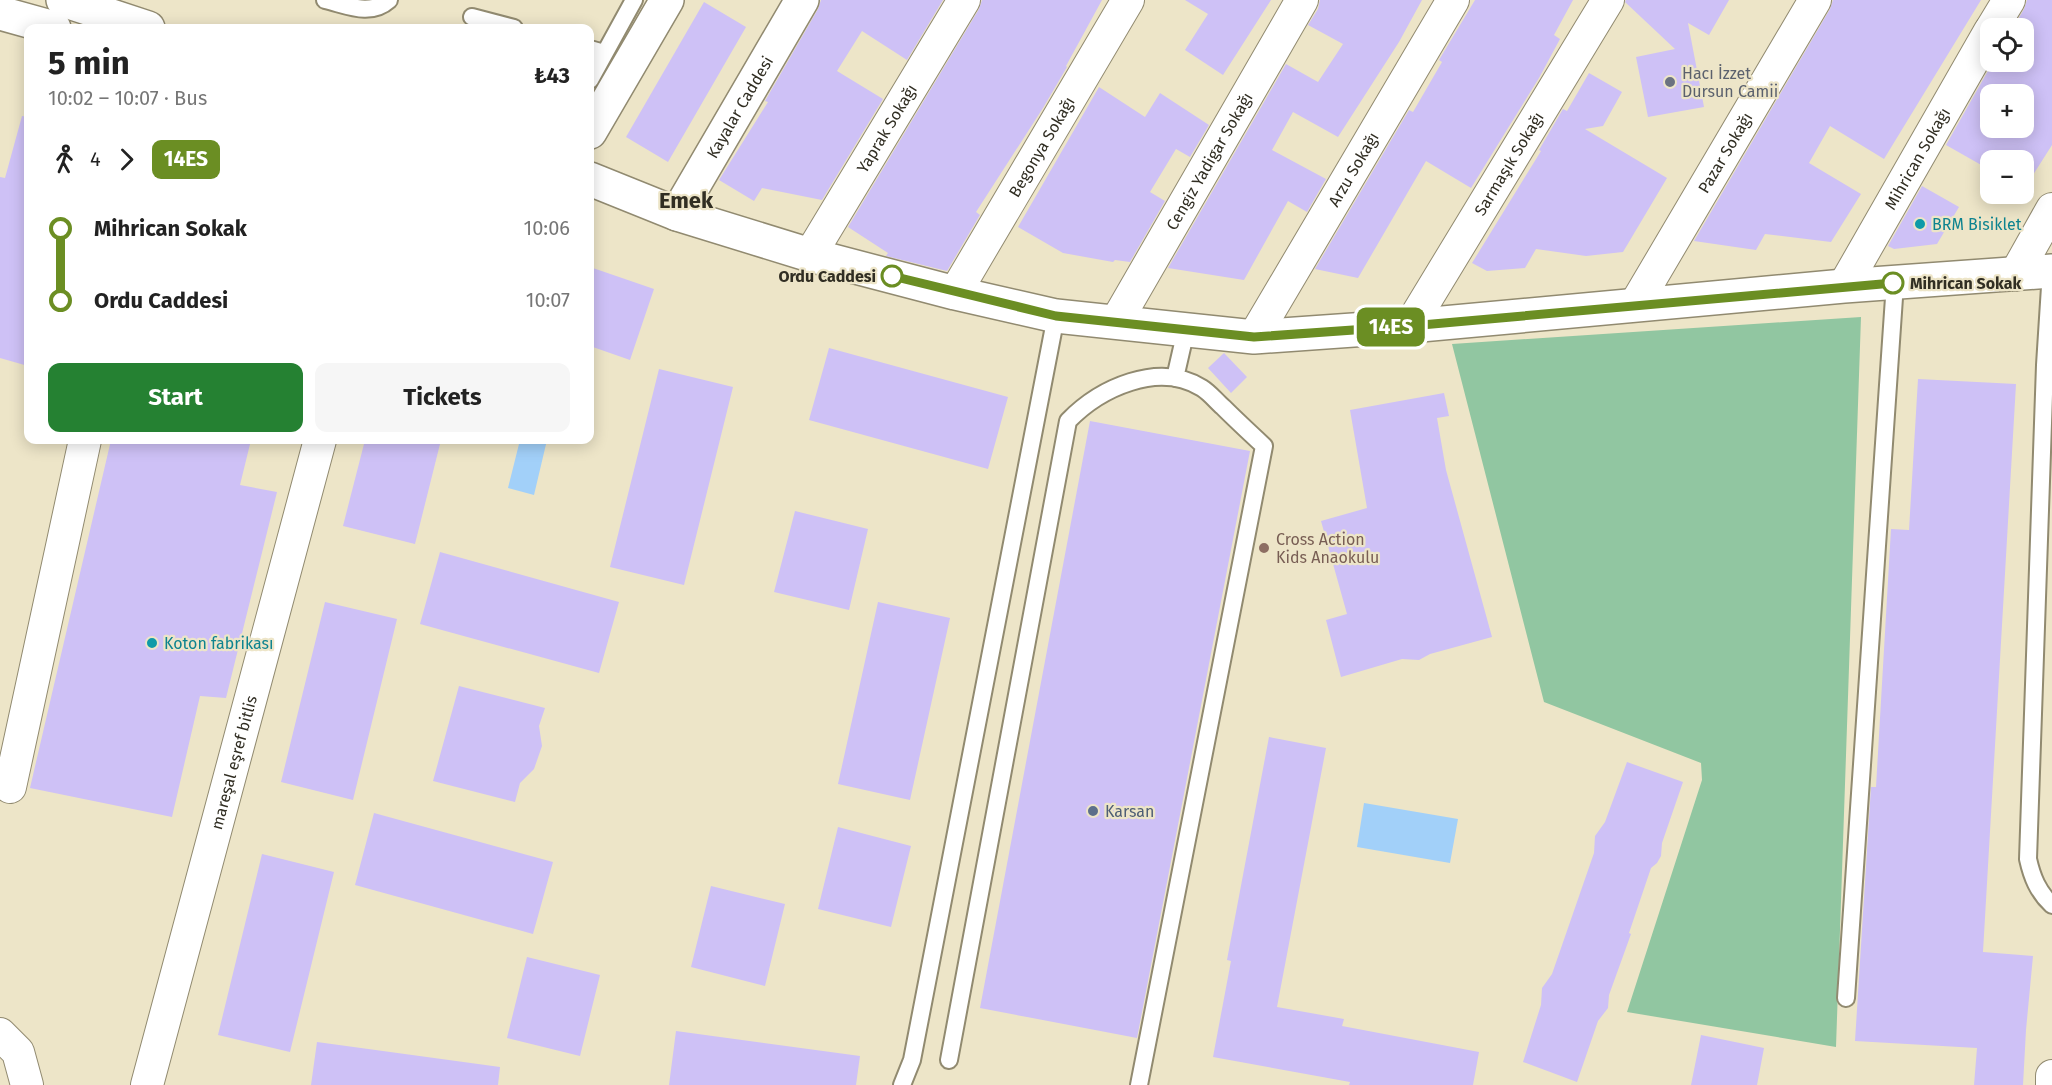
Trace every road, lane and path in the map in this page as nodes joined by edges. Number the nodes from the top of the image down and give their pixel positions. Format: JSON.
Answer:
{"nodes":[{"id":1,"x":63,"y":0,"type":"edge"},
{"id":2,"x":325,"y":0,"type":"edge"},
{"id":3,"x":389,"y":0,"type":"edge"},
{"id":4,"x":634,"y":0,"type":"edge"},
{"id":5,"x":667,"y":0,"type":"edge"},
{"id":6,"x":802,"y":0,"type":"edge"},
{"id":7,"x":964,"y":0,"type":"edge"},
{"id":8,"x":1128,"y":0,"type":"edge"},
{"id":9,"x":1302,"y":0,"type":"edge"},
{"id":10,"x":1453,"y":0,"type":"edge"},
{"id":11,"x":1608,"y":0,"type":"edge"},
{"id":12,"x":1815,"y":0,"type":"edge"},
{"id":13,"x":2008,"y":0,"type":"edge"},
{"id":14,"x":0,"y":13,"type":"edge"},
{"id":15,"x":472,"y":17,"type":"dead end"},
{"id":16,"x":1998,"y":18,"type":"edge"},
{"id":17,"x":40,"y":24,"type":"edge"},
{"id":18,"x":136,"y":24,"type":"edge"},
{"id":19,"x":499,"y":24,"type":"edge"},
{"id":20,"x":1980,"y":49,"type":"edge"},
{"id":21,"x":597,"y":51,"type":"edge"},
{"id":22,"x":594,"y":125,"type":"edge"},
{"id":23,"x":594,"y":181,"type":"edge"},
{"id":24,"x":594,"y":198,"type":"edge"},
{"id":25,"x":2052,"y":209,"type":"edge"},
{"id":26,"x":677,"y":214,"type":"junction"},
{"id":27,"x":810,"y":255,"type":"junction"},
{"id":28,"x":2051,"y":271,"type":"edge"},
{"id":29,"x":2015,"y":275,"type":"junction"},
{"id":30,"x":1895,"y":283,"type":"junction"},
{"id":31,"x":1844,"y":286,"type":"junction"},
{"id":32,"x":955,"y":293,"type":"junction"},
{"id":33,"x":1635,"y":305,"type":"junction"},
{"id":34,"x":1056,"y":316,"type":"junction"},
{"id":35,"x":1116,"y":322,"type":"junction"},
{"id":36,"x":1410,"y":326,"type":"junction"},
{"id":37,"x":1186,"y":330,"type":"junction"},
{"id":38,"x":1254,"y":337,"type":"junction"},
{"id":39,"x":2048,"y":365,"type":"edge"},
{"id":40,"x":1176,"y":378,"type":"junction"},
{"id":41,"x":84,"y":444,"type":"edge"},
{"id":42,"x":319,"y":444,"type":"edge"},
{"id":43,"x":10,"y":787,"type":"dead end"},
{"id":44,"x":2052,"y":905,"type":"edge"},
{"id":45,"x":1846,"y":998,"type":"dead end"},
{"id":46,"x":0,"y":1034,"type":"edge"},
{"id":47,"x":949,"y":1060,"type":"dead end"},
{"id":48,"x":2052,"y":1076,"type":"edge"},
{"id":49,"x":27,"y":1085,"type":"edge"},
{"id":50,"x":147,"y":1085,"type":"edge"},
{"id":51,"x":902,"y":1085,"type":"edge"},
{"id":52,"x":1139,"y":1085,"type":"edge"},
{"id":53,"x":2052,"y":1085,"type":"edge"}],
"edges":[{"from":1,"to":18,"type":"main road"},
{"from":2,"to":3,"type":"lane"},
{"from":4,"to":21,"type":"lane"},
{"from":5,"to":22,"type":"main road"},
{"from":6,"to":26,"type":"main road","name":"Kayalar Caddesi"},
{"from":7,"to":27,"type":"street","name":"Yaprak Sokağı"},
{"from":8,"to":32,"type":"street","name":"Begonya Sokağı"},
{"from":9,"to":35,"type":"street","name":"Cengiz Yadigar Sokağı"},
{"from":10,"to":38,"type":"street","name":"Arzu Sokağı"},
{"from":11,"to":36,"type":"street","name":"Sarmaşık Sokağı"},
{"from":12,"to":33,"type":"street","name":"Pazar Sokağı"},
{"from":13,"to":16,"type":"street","name":"Mihrican Sokağı"},
{"from":14,"to":17,"type":"main road"},
{"from":15,"to":19,"type":"lane"},
{"from":20,"to":31,"type":"street","name":"Mihrican Sokağı"},
{"from":23,"to":26,"type":"main road"},
{"from":24,"to":26,"type":"main road"},
{"from":25,"to":29,"type":"street"},
{"from":26,"to":27,"type":"main road"},
{"from":27,"to":32,"type":"main road"},
{"from":28,"to":29,"type":"main road"},
{"from":28,"to":39,"type":"lane"},
{"from":29,"to":30,"type":"main road"},
{"from":30,"to":31,"type":"main road"},
{"from":30,"to":45,"type":"lane"},
{"from":31,"to":33,"type":"main road"},
{"from":32,"to":34,"type":"main road"},
{"from":33,"to":36,"type":"main road"},
{"from":34,"to":35,"type":"main road"},
{"from":34,"to":51,"type":"lane"},
{"from":35,"to":37,"type":"main road"},
{"from":36,"to":38,"type":"main road"},
{"from":37,"to":38,"type":"main road"},
{"from":37,"to":40,"type":"lane"},
{"from":39,"to":44,"type":"lane"},
{"from":40,"to":47,"type":"lane"},
{"from":40,"to":52,"type":"lane"},
{"from":41,"to":43,"type":"street"},
{"from":42,"to":50,"type":"street","name":"mareşal eşref bitlis"},
{"from":46,"to":49,"type":"street"},
{"from":48,"to":53,"type":"street"}]}
